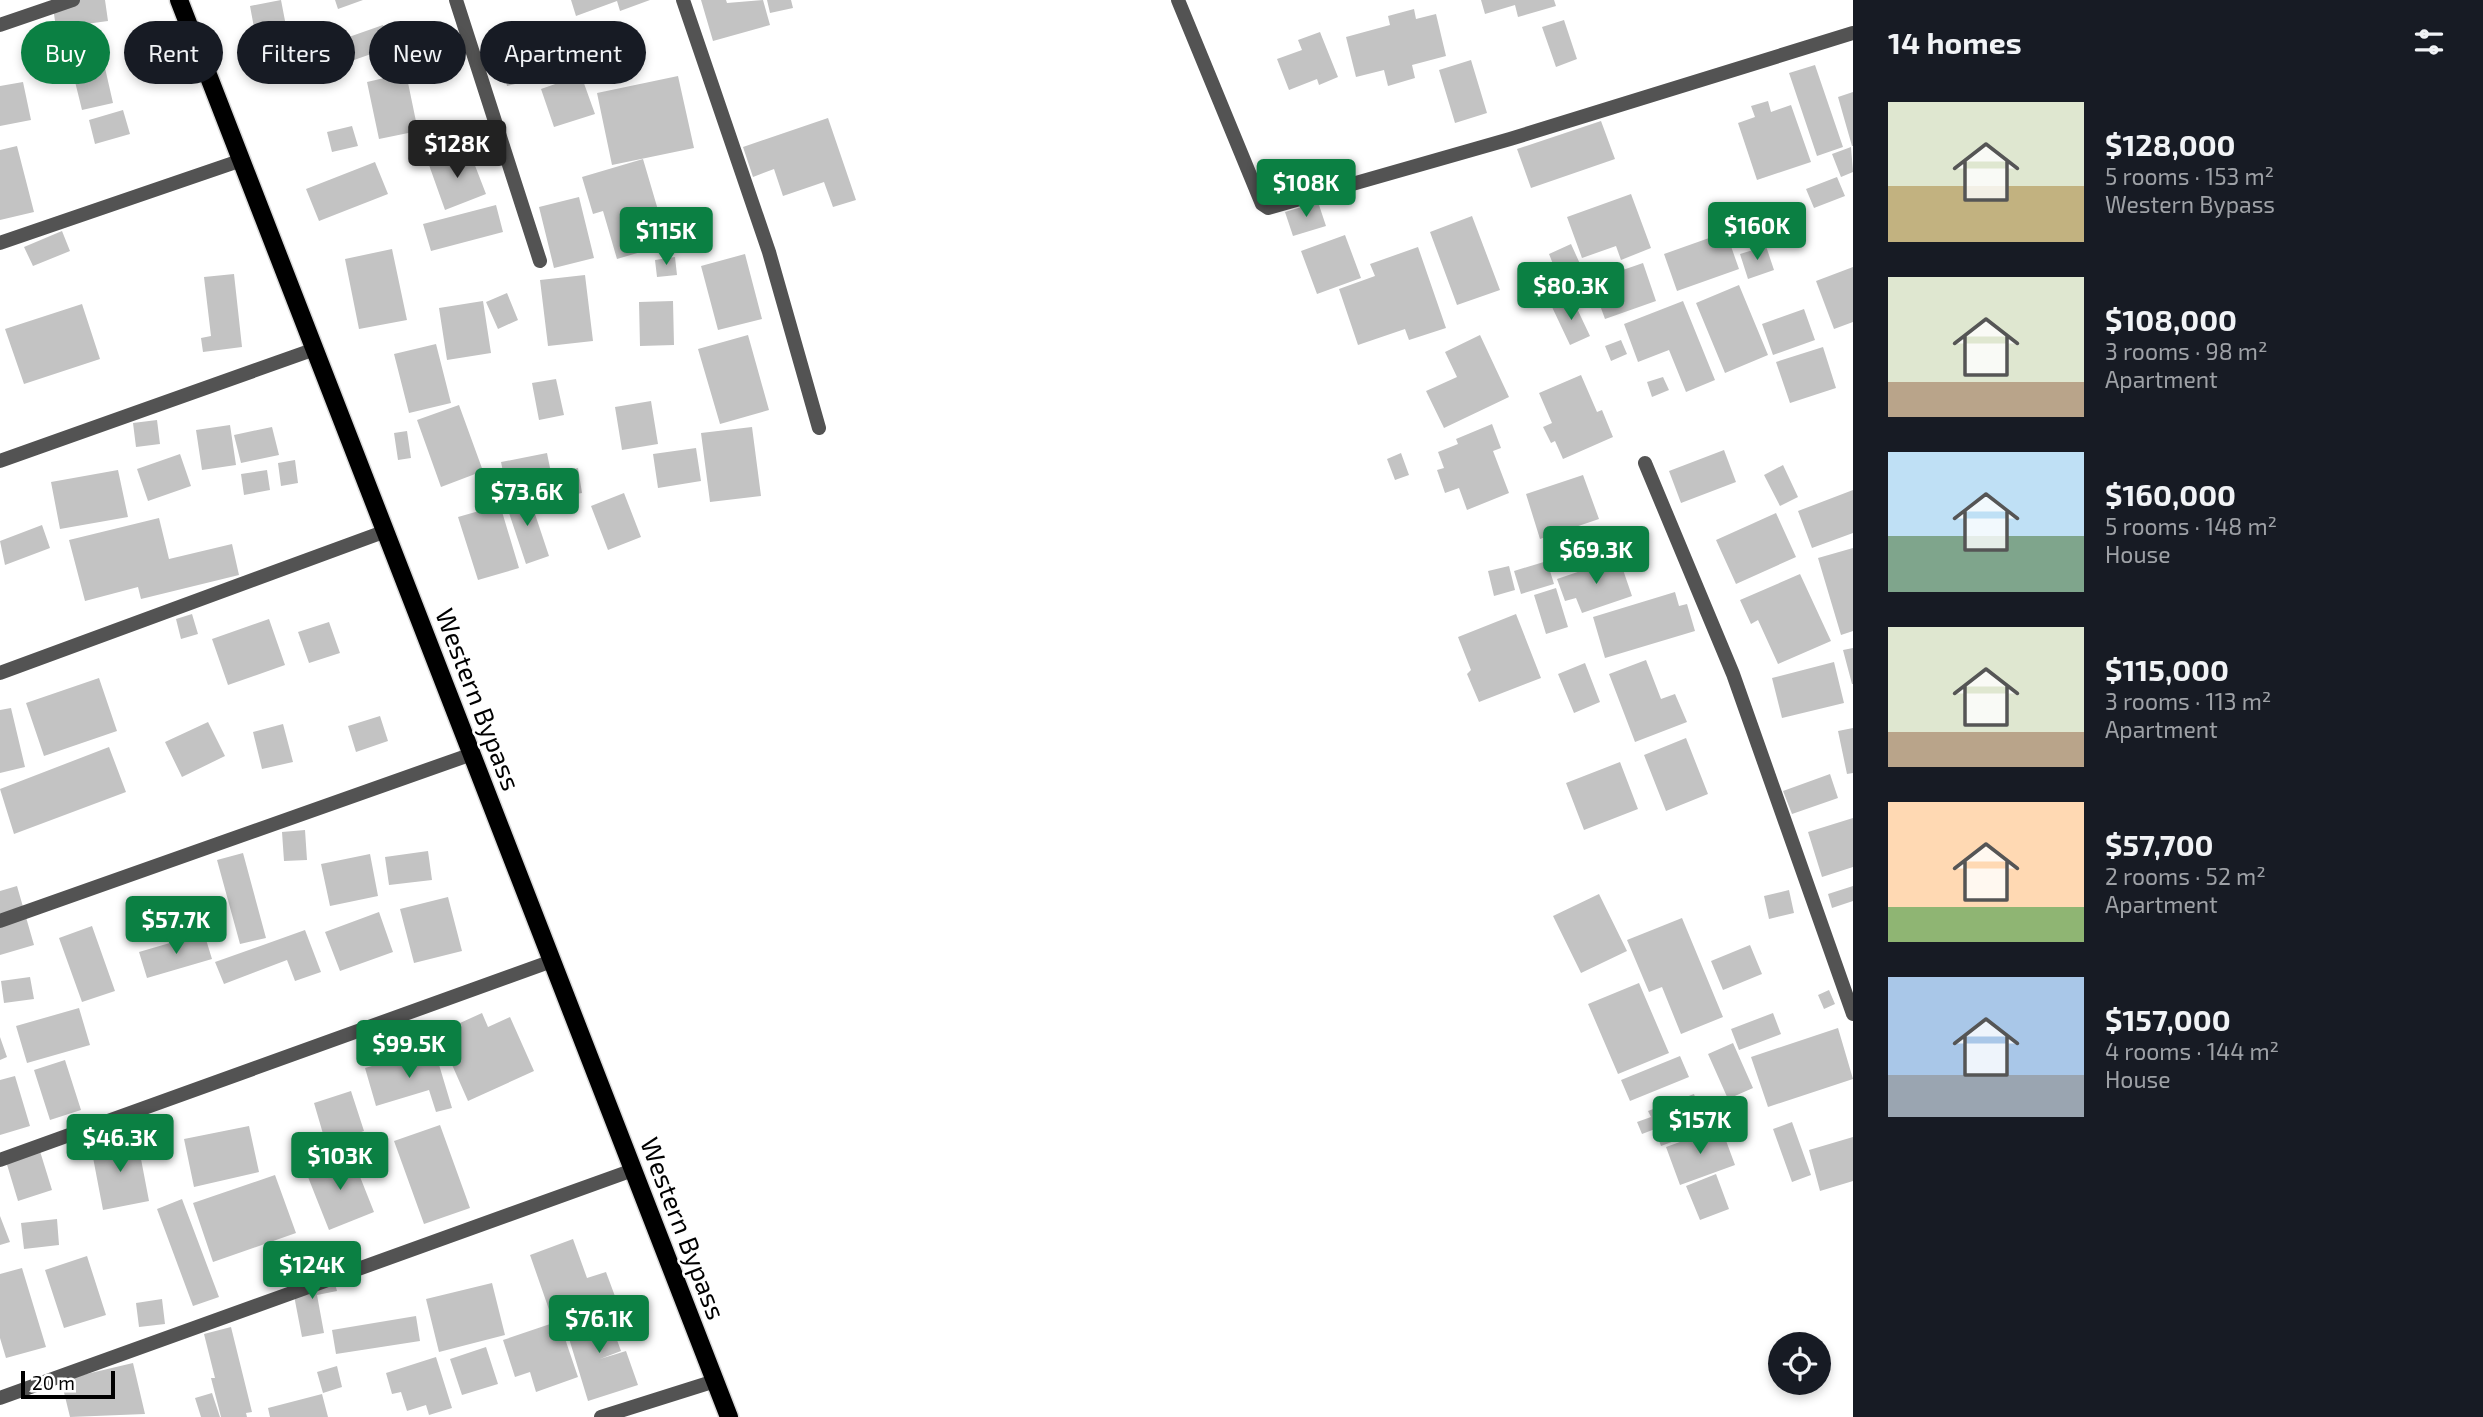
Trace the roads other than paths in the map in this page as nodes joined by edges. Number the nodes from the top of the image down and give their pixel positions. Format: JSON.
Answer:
{"nodes":[{"id":1,"x":73,"y":0,"type":"edge"},
{"id":2,"x":179,"y":0,"type":"edge"},
{"id":3,"x":456,"y":0,"type":"edge"},
{"id":4,"x":683,"y":0,"type":"edge"},
{"id":5,"x":1178,"y":0,"type":"edge"},
{"id":6,"x":0,"y":25,"type":"edge"},
{"id":7,"x":1853,"y":33,"type":"edge"},
{"id":8,"x":242,"y":160,"type":"junction"},
{"id":9,"x":0,"y":243,"type":"edge"},
{"id":10,"x":540,"y":261,"type":"dead end"},
{"id":11,"x":315,"y":349,"type":"junction"},
{"id":12,"x":819,"y":428,"type":"dead end"},
{"id":13,"x":0,"y":461,"type":"edge"},
{"id":14,"x":1645,"y":463,"type":"dead end"},
{"id":15,"x":386,"y":531,"type":"junction"},
{"id":16,"x":0,"y":673,"type":"edge"},
{"id":17,"x":472,"y":754,"type":"junction"},
{"id":18,"x":0,"y":921,"type":"edge"},
{"id":19,"x":552,"y":961,"type":"junction"},
{"id":20,"x":1853,"y":1014,"type":"edge"},
{"id":21,"x":0,"y":1160,"type":"edge"},
{"id":22,"x":634,"y":1170,"type":"junction"},
{"id":23,"x":715,"y":1381,"type":"junction"},
{"id":24,"x":0,"y":1398,"type":"edge"},
{"id":25,"x":601,"y":1417,"type":"edge"},
{"id":26,"x":729,"y":1417,"type":"edge"}],
"edges":[{"from":1,"to":6,"type":"street"},
{"from":2,"to":8,"type":"main road","name":"Western Bypass"},
{"from":3,"to":10,"type":"street"},
{"from":4,"to":12,"type":"street"},
{"from":5,"to":7,"type":"street"},
{"from":8,"to":9,"type":"street"},
{"from":8,"to":11,"type":"main road","name":"Western Bypass"},
{"from":11,"to":13,"type":"street"},
{"from":11,"to":15,"type":"main road","name":"Western Bypass"},
{"from":14,"to":20,"type":"street"},
{"from":15,"to":16,"type":"street"},
{"from":15,"to":17,"type":"main road","name":"Western Bypass"},
{"from":17,"to":18,"type":"street"},
{"from":17,"to":19,"type":"main road","name":"Western Bypass"},
{"from":19,"to":21,"type":"street"},
{"from":19,"to":22,"type":"main road","name":"Western Bypass"},
{"from":22,"to":23,"type":"main road","name":"Western Bypass"},
{"from":22,"to":24,"type":"street"},
{"from":23,"to":25,"type":"street"},
{"from":23,"to":26,"type":"main road","name":"Western Bypass"}]}
